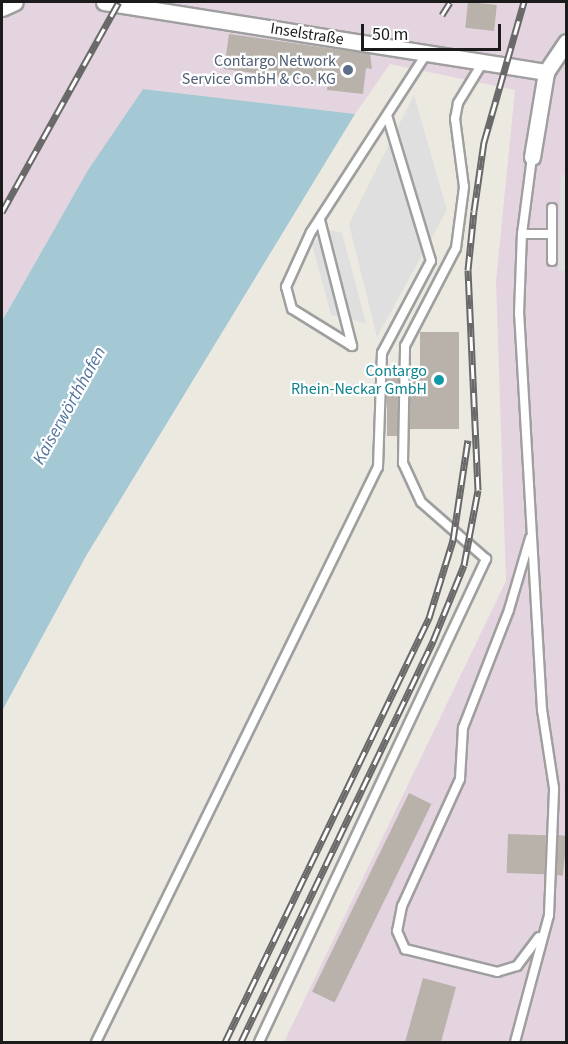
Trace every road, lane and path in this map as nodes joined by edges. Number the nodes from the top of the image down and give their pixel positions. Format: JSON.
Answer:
{"nodes":[{"id":1,"x":15,"y":2,"type":"edge"},
{"id":2,"x":104,"y":2,"type":"edge"},
{"id":3,"x":2,"y":8,"type":"edge"},
{"id":4,"x":567,"y":42,"type":"edge"},
{"id":5,"x":427,"y":53,"type":"junction"},
{"id":6,"x":483,"y":62,"type":"junction"},
{"id":7,"x":546,"y":72,"type":"junction"},
{"id":8,"x":387,"y":115,"type":"junction"},
{"id":9,"x":532,"y":157,"type":"joint"},
{"id":10,"x":552,"y":208,"type":"dead end"},
{"id":11,"x":320,"y":220,"type":"junction"},
{"id":12,"x":522,"y":234,"type":"junction"},
{"id":13,"x":552,"y":234,"type":"junction"},
{"id":14,"x":552,"y":261,"type":"dead end"},
{"id":15,"x":532,"y":531,"type":"junction"},
{"id":16,"x":549,"y":915,"type":"junction"},
{"id":17,"x":96,"y":1042,"type":"edge"},
{"id":18,"x":259,"y":1042,"type":"edge"},
{"id":19,"x":515,"y":1042,"type":"edge"}],
"edges":[{"from":1,"to":3,"type":"street"},
{"from":2,"to":5,"type":"street","name":"Inselstraße"},
{"from":4,"to":7,"type":"street"},
{"from":5,"to":6,"type":"street","name":"Inselstraße"},
{"from":5,"to":8,"type":"lane"},
{"from":6,"to":7,"type":"street","name":"Inselstraße"},
{"from":6,"to":18,"type":"lane"},
{"from":7,"to":9,"type":"street"},
{"from":8,"to":11,"type":"lane"},
{"from":8,"to":17,"type":"lane"},
{"from":9,"to":12,"type":"lane"},
{"from":10,"to":13,"type":"lane"},
{"from":11,"to":11,"type":"lane"},
{"from":12,"to":13,"type":"lane"},
{"from":12,"to":15,"type":"lane"},
{"from":13,"to":14,"type":"lane"},
{"from":15,"to":16,"type":"lane"},
{"from":15,"to":16,"type":"lane"},
{"from":16,"to":19,"type":"lane"}]}
